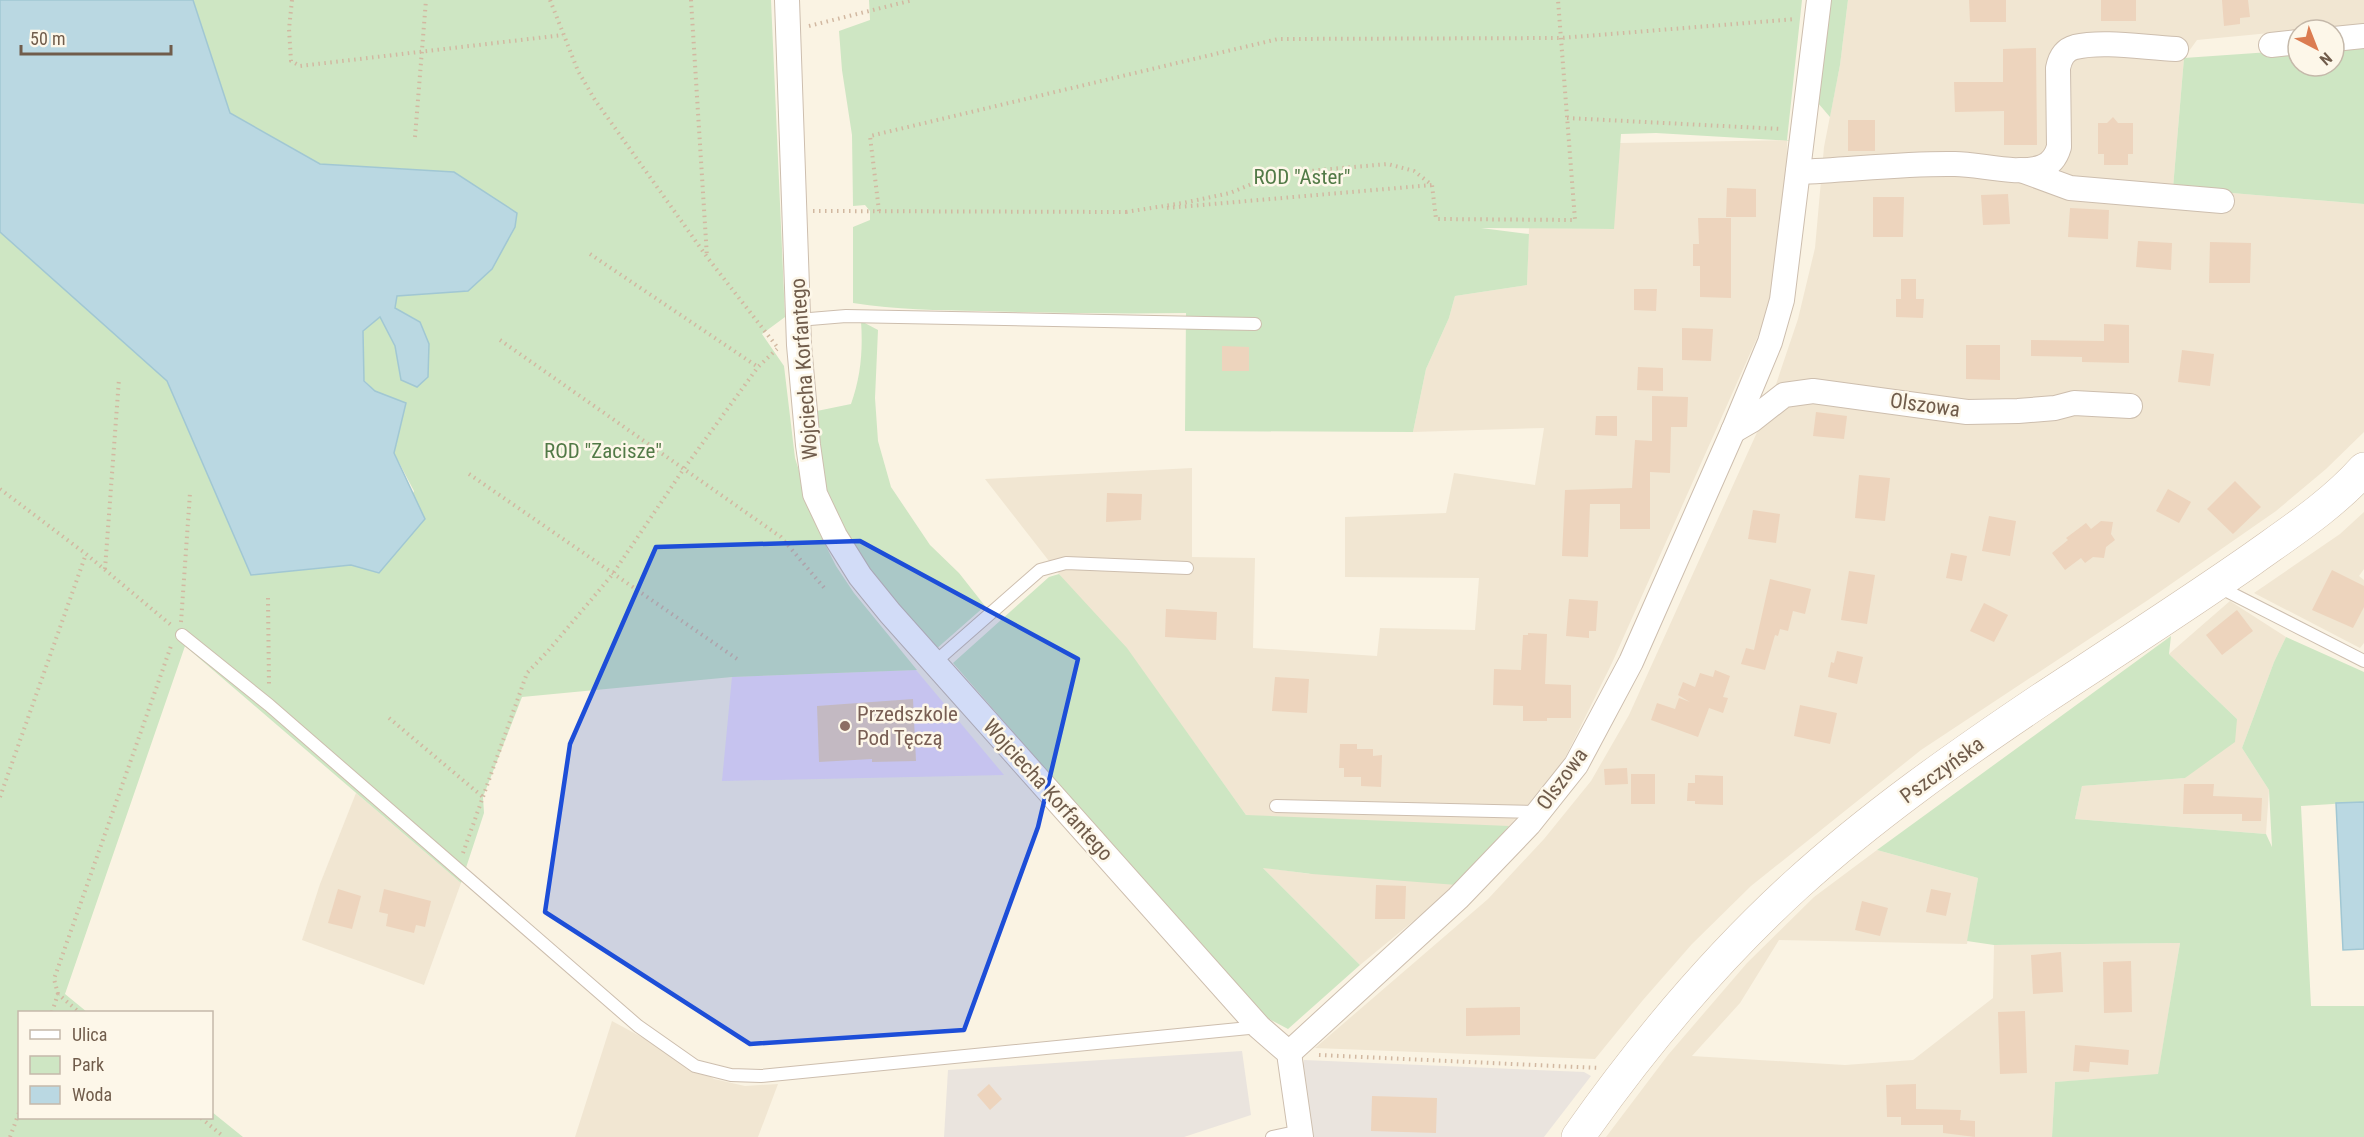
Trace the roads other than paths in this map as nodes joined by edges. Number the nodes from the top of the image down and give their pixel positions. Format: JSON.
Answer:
{"nodes":[{"id":1,"x":787,"y":0,"type":"edge"},
{"id":2,"x":1818,"y":9,"type":"edge"},
{"id":3,"x":2364,"y":36,"type":"edge"},
{"id":4,"x":2346,"y":38,"type":"edge"},
{"id":5,"x":2286,"y":43,"type":"edge"},
{"id":6,"x":2271,"y":45,"type":"dead end"},
{"id":7,"x":2176,"y":49,"type":"dead end"},
{"id":8,"x":2018,"y":169,"type":"junction"},
{"id":9,"x":1798,"y":172,"type":"junction"},
{"id":10,"x":2222,"y":201,"type":"dead end"},
{"id":11,"x":798,"y":320,"type":"junction"},
{"id":12,"x":1256,"y":324,"type":"dead end"},
{"id":13,"x":2130,"y":406,"type":"dead end"},
{"id":14,"x":1733,"y":431,"type":"junction"},
{"id":15,"x":2364,"y":469,"type":"edge"},
{"id":16,"x":1187,"y":568,"type":"dead end"},
{"id":17,"x":2215,"y":585,"type":"junction"},
{"id":18,"x":182,"y":635,"type":"road end"},
{"id":19,"x":2364,"y":661,"type":"edge"},
{"id":20,"x":934,"y":663,"type":"junction"},
{"id":21,"x":1276,"y":806,"type":"dead end"},
{"id":22,"x":1539,"y":812,"type":"junction"},
{"id":23,"x":1259,"y":1027,"type":"junction"},
{"id":24,"x":1289,"y":1053,"type":"junction"},
{"id":25,"x":1301,"y":1134,"type":"edge"},
{"id":26,"x":1272,"y":1137,"type":"edge"},
{"id":27,"x":1578,"y":1137,"type":"edge"}],
"edges":[{"from":1,"to":11,"type":"street","name":"Wojciecha Korfantego"},
{"from":2,"to":9,"type":"street","name":"Olszowa"},
{"from":3,"to":4,"type":"street"},
{"from":5,"to":6,"type":"street"},
{"from":7,"to":8,"type":"street"},
{"from":8,"to":9,"type":"street"},
{"from":8,"to":10,"type":"street"},
{"from":9,"to":14,"type":"street","name":"Olszowa"},
{"from":11,"to":12,"type":"lane"},
{"from":11,"to":20,"type":"street","name":"Wojciecha Korfantego"},
{"from":13,"to":14,"type":"street","name":"Olszowa"},
{"from":14,"to":22,"type":"street","name":"Olszowa"},
{"from":15,"to":17,"type":"main road","name":"Pszczyńska"},
{"from":16,"to":20,"type":"lane"},
{"from":17,"to":19,"type":"lane"},
{"from":17,"to":27,"type":"main road","name":"Pszczyńska"},
{"from":18,"to":23,"type":"lane"},
{"from":20,"to":23,"type":"street","name":"Wojciecha Korfantego"},
{"from":21,"to":22,"type":"lane"},
{"from":22,"to":24,"type":"street","name":"Olszowa"},
{"from":23,"to":24,"type":"street","name":"Wojciecha Korfantego"},
{"from":24,"to":25,"type":"street"},
{"from":25,"to":26,"type":"lane"}]}
